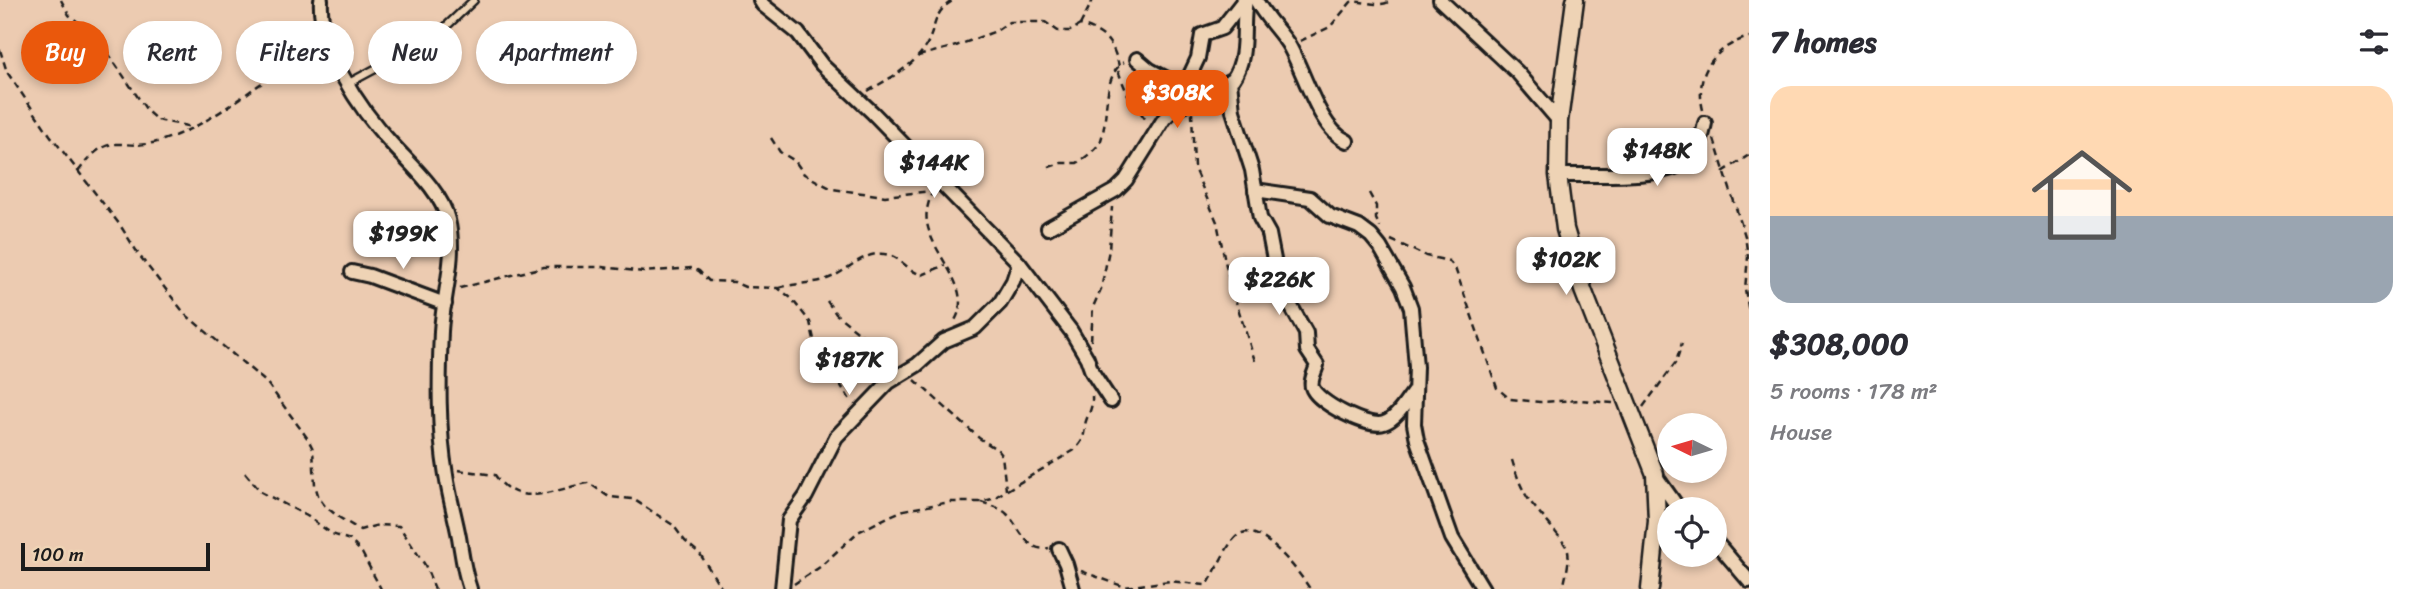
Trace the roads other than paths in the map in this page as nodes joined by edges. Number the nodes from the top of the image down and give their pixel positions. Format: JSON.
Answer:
{"nodes":[{"id":1,"x":321,"y":0,"type":"edge"},
{"id":2,"x":474,"y":0,"type":"edge"},
{"id":3,"x":760,"y":0,"type":"edge"},
{"id":4,"x":1245,"y":0,"type":"edge"},
{"id":5,"x":1256,"y":0,"type":"edge"},
{"id":6,"x":1440,"y":0,"type":"edge"},
{"id":7,"x":1576,"y":0,"type":"edge"},
{"id":8,"x":322,"y":21,"type":"edge"},
{"id":9,"x":1137,"y":60,"type":"road end"},
{"id":10,"x":354,"y":80,"type":"edge"},
{"id":11,"x":1230,"y":81,"type":"junction"},
{"id":12,"x":347,"y":84,"type":"edge"},
{"id":13,"x":1184,"y":88,"type":"junction"},
{"id":14,"x":1174,"y":110,"type":"junction"},
{"id":15,"x":1559,"y":121,"type":"junction"},
{"id":16,"x":1705,"y":123,"type":"road end"},
{"id":17,"x":1347,"y":141,"type":"dead end"},
{"id":18,"x":1559,"y":175,"type":"junction"},
{"id":19,"x":1255,"y":190,"type":"junction"},
{"id":20,"x":1048,"y":228,"type":"dead end"},
{"id":21,"x":1018,"y":263,"type":"junction"},
{"id":22,"x":352,"y":272,"type":"dead end"},
{"id":23,"x":446,"y":298,"type":"junction"},
{"id":24,"x":1415,"y":390,"type":"junction"},
{"id":25,"x":1111,"y":401,"type":"dead end"},
{"id":26,"x":1655,"y":474,"type":"junction"},
{"id":27,"x":1669,"y":497,"type":"edge"},
{"id":28,"x":1059,"y":549,"type":"road end"},
{"id":29,"x":1727,"y":555,"type":"edge"},
{"id":30,"x":1749,"y":582,"type":"edge"},
{"id":31,"x":470,"y":589,"type":"edge"},
{"id":32,"x":782,"y":589,"type":"edge"},
{"id":33,"x":1073,"y":589,"type":"edge"},
{"id":34,"x":1483,"y":589,"type":"edge"},
{"id":35,"x":1650,"y":589,"type":"edge"}],
"edges":[{"from":1,"to":8,"type":"street"},
{"from":2,"to":10,"type":"lane"},
{"from":3,"to":21,"type":"street"},
{"from":4,"to":11,"type":"street"},
{"from":4,"to":13,"type":"street"},
{"from":5,"to":17,"type":"street"},
{"from":6,"to":15,"type":"street"},
{"from":7,"to":15,"type":"street"},
{"from":9,"to":13,"type":"street"},
{"from":11,"to":14,"type":"street"},
{"from":11,"to":19,"type":"street"},
{"from":12,"to":23,"type":"street"},
{"from":13,"to":14,"type":"street"},
{"from":14,"to":20,"type":"street"},
{"from":15,"to":18,"type":"street"},
{"from":16,"to":18,"type":"street"},
{"from":18,"to":26,"type":"street"},
{"from":19,"to":24,"type":"street"},
{"from":19,"to":24,"type":"street"},
{"from":21,"to":25,"type":"street"},
{"from":21,"to":32,"type":"street"},
{"from":22,"to":23,"type":"street"},
{"from":23,"to":31,"type":"street"},
{"from":24,"to":34,"type":"street"},
{"from":26,"to":27,"type":"street"},
{"from":26,"to":35,"type":"street"},
{"from":28,"to":33,"type":"street"},
{"from":29,"to":30,"type":"street"}]}
